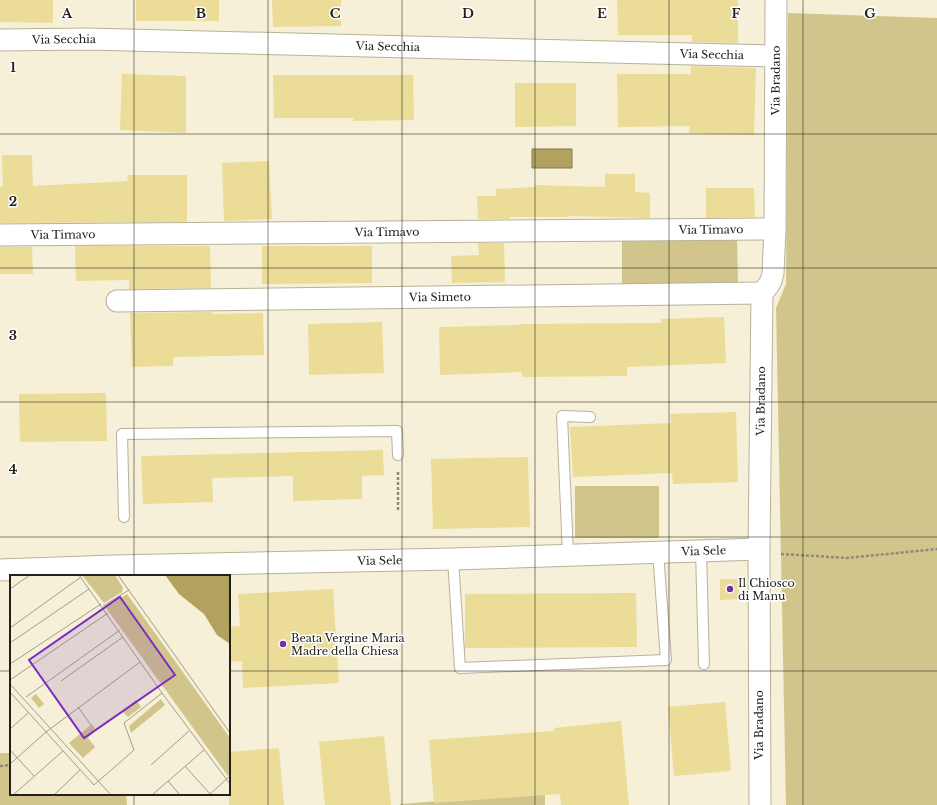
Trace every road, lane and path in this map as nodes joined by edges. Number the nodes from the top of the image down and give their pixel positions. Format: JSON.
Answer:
{"nodes":[{"id":1,"x":776,"y":0,"type":"edge"},
{"id":2,"x":0,"y":40,"type":"edge"},
{"id":3,"x":775,"y":56,"type":"junction"},
{"id":4,"x":775,"y":229,"type":"junction"},
{"id":5,"x":0,"y":235,"type":"edge"},
{"id":6,"x":762,"y":293,"type":"junction"},
{"id":7,"x":117,"y":301,"type":"dead end"},
{"id":8,"x":590,"y":417,"type":"dead end"},
{"id":9,"x":398,"y":455,"type":"joint"},
{"id":10,"x":398,"y":512,"type":"dead end"},
{"id":11,"x":124,"y":517,"type":"dead end"},
{"id":12,"x":759,"y":549,"type":"junction"},
{"id":13,"x":937,"y":550,"type":"edge"},
{"id":14,"x":701,"y":551,"type":"junction"},
{"id":15,"x":658,"y":552,"type":"junction"},
{"id":16,"x":568,"y":555,"type":"junction"},
{"id":17,"x":453,"y":559,"type":"junction"},
{"id":18,"x":0,"y":570,"type":"edge"},
{"id":19,"x":113,"y":571,"type":"edge"},
{"id":20,"x":704,"y":664,"type":"dead end"},
{"id":21,"x":10,"y":765,"type":"edge"},
{"id":22,"x":0,"y":766,"type":"edge"},
{"id":23,"x":760,"y":805,"type":"edge"}],
"edges":[{"from":1,"to":3,"type":"street","name":"Via Bradano"},
{"from":2,"to":3,"type":"street","name":"Via Secchia"},
{"from":3,"to":4,"type":"street","name":"Via Bradano"},
{"from":4,"to":5,"type":"street","name":"Via Timavo"},
{"from":4,"to":6,"type":"street","name":"Via Bradano"},
{"from":6,"to":7,"type":"street","name":"Via Simeto"},
{"from":6,"to":12,"type":"street","name":"Via Bradano"},
{"from":8,"to":16,"type":"lane"},
{"from":9,"to":10,"type":"path"},
{"from":9,"to":11,"type":"lane"},
{"from":12,"to":13,"type":"path"},
{"from":12,"to":14,"type":"street","name":"Via Sele"},
{"from":12,"to":23,"type":"street","name":"Via Bradano"},
{"from":14,"to":15,"type":"street","name":"Via Sele"},
{"from":14,"to":20,"type":"lane"},
{"from":15,"to":16,"type":"street","name":"Via Sele"},
{"from":15,"to":17,"type":"lane"},
{"from":16,"to":17,"type":"street","name":"Via Sele"},
{"from":17,"to":19,"type":"street","name":"Via Sele"},
{"from":18,"to":19,"type":"street","name":"Via Sele"},
{"from":21,"to":22,"type":"path"}]}
